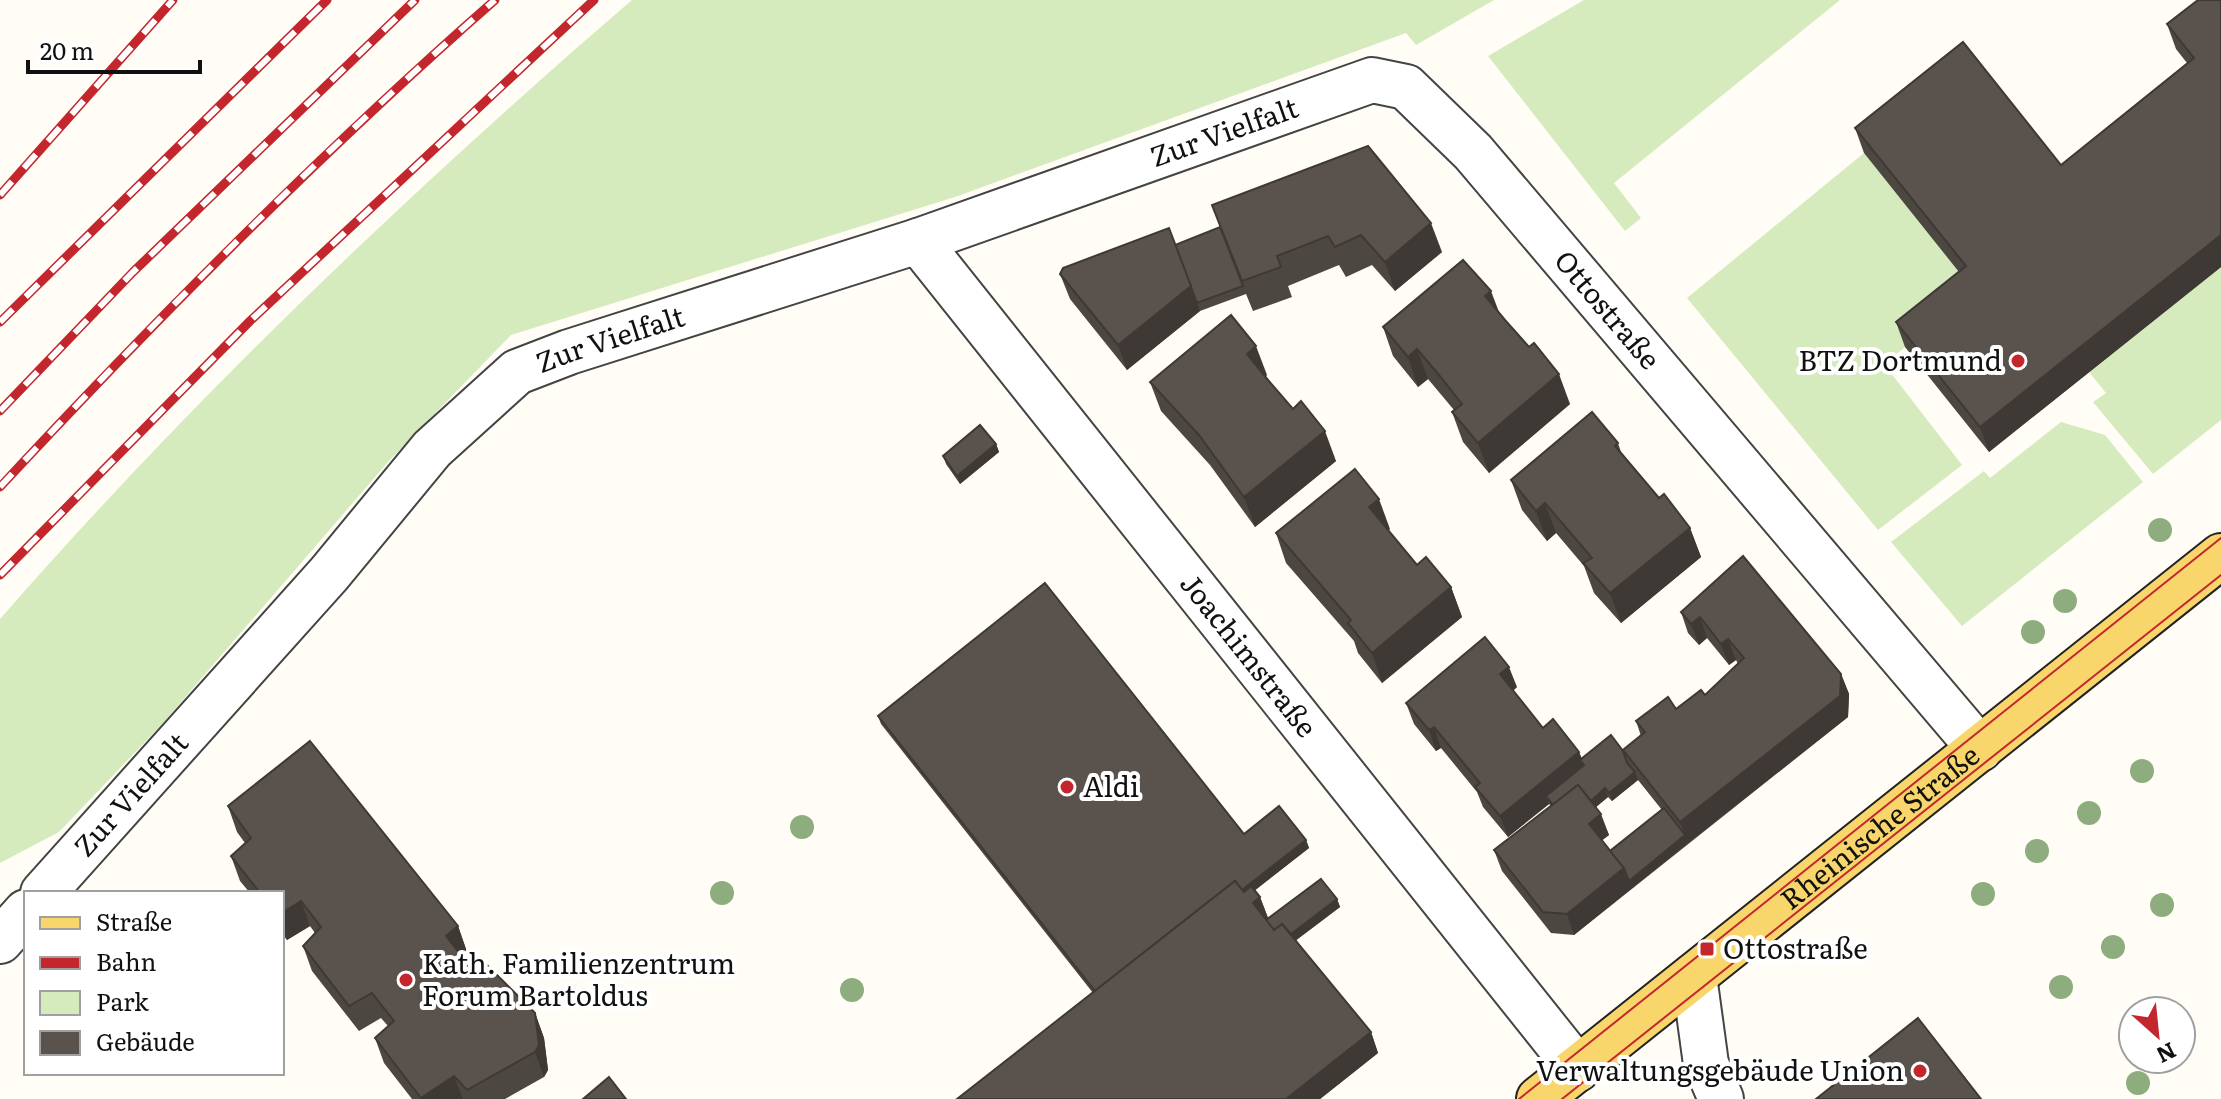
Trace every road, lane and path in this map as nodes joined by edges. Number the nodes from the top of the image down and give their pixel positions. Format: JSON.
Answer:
{"nodes":[{"id":1,"x":1372,"y":80,"type":"joint"},
{"id":2,"x":918,"y":241,"type":"junction"},
{"id":3,"x":2221,"y":556,"type":"edge"},
{"id":4,"x":1980,"y":749,"type":"junction"},
{"id":5,"x":45,"y":891,"type":"edge"},
{"id":6,"x":24,"y":914,"type":"edge"},
{"id":7,"x":0,"y":941,"type":"edge"},
{"id":8,"x":1694,"y":976,"type":"junction"},
{"id":9,"x":1578,"y":1069,"type":"junction"},
{"id":10,"x":1539,"y":1099,"type":"edge"},
{"id":11,"x":1721,"y":1099,"type":"edge"}],
"edges":[{"from":1,"to":2,"type":"street","name":"Zur Vielfalt"},
{"from":1,"to":4,"type":"street","name":"Ottostraße"},
{"from":2,"to":5,"type":"street","name":"Zur Vielfalt"},
{"from":2,"to":9,"type":"street","name":"Joachimstraße"},
{"from":3,"to":4,"type":"main road","name":"Rheinische Straße"},
{"from":4,"to":8,"type":"main road","name":"Rheinische Straße"},
{"from":6,"to":7,"type":"street"},
{"from":8,"to":9,"type":"main road","name":"Rheinische Straße"},
{"from":8,"to":11,"type":"street"},
{"from":9,"to":10,"type":"main road","name":"Rheinische Straße"}]}
